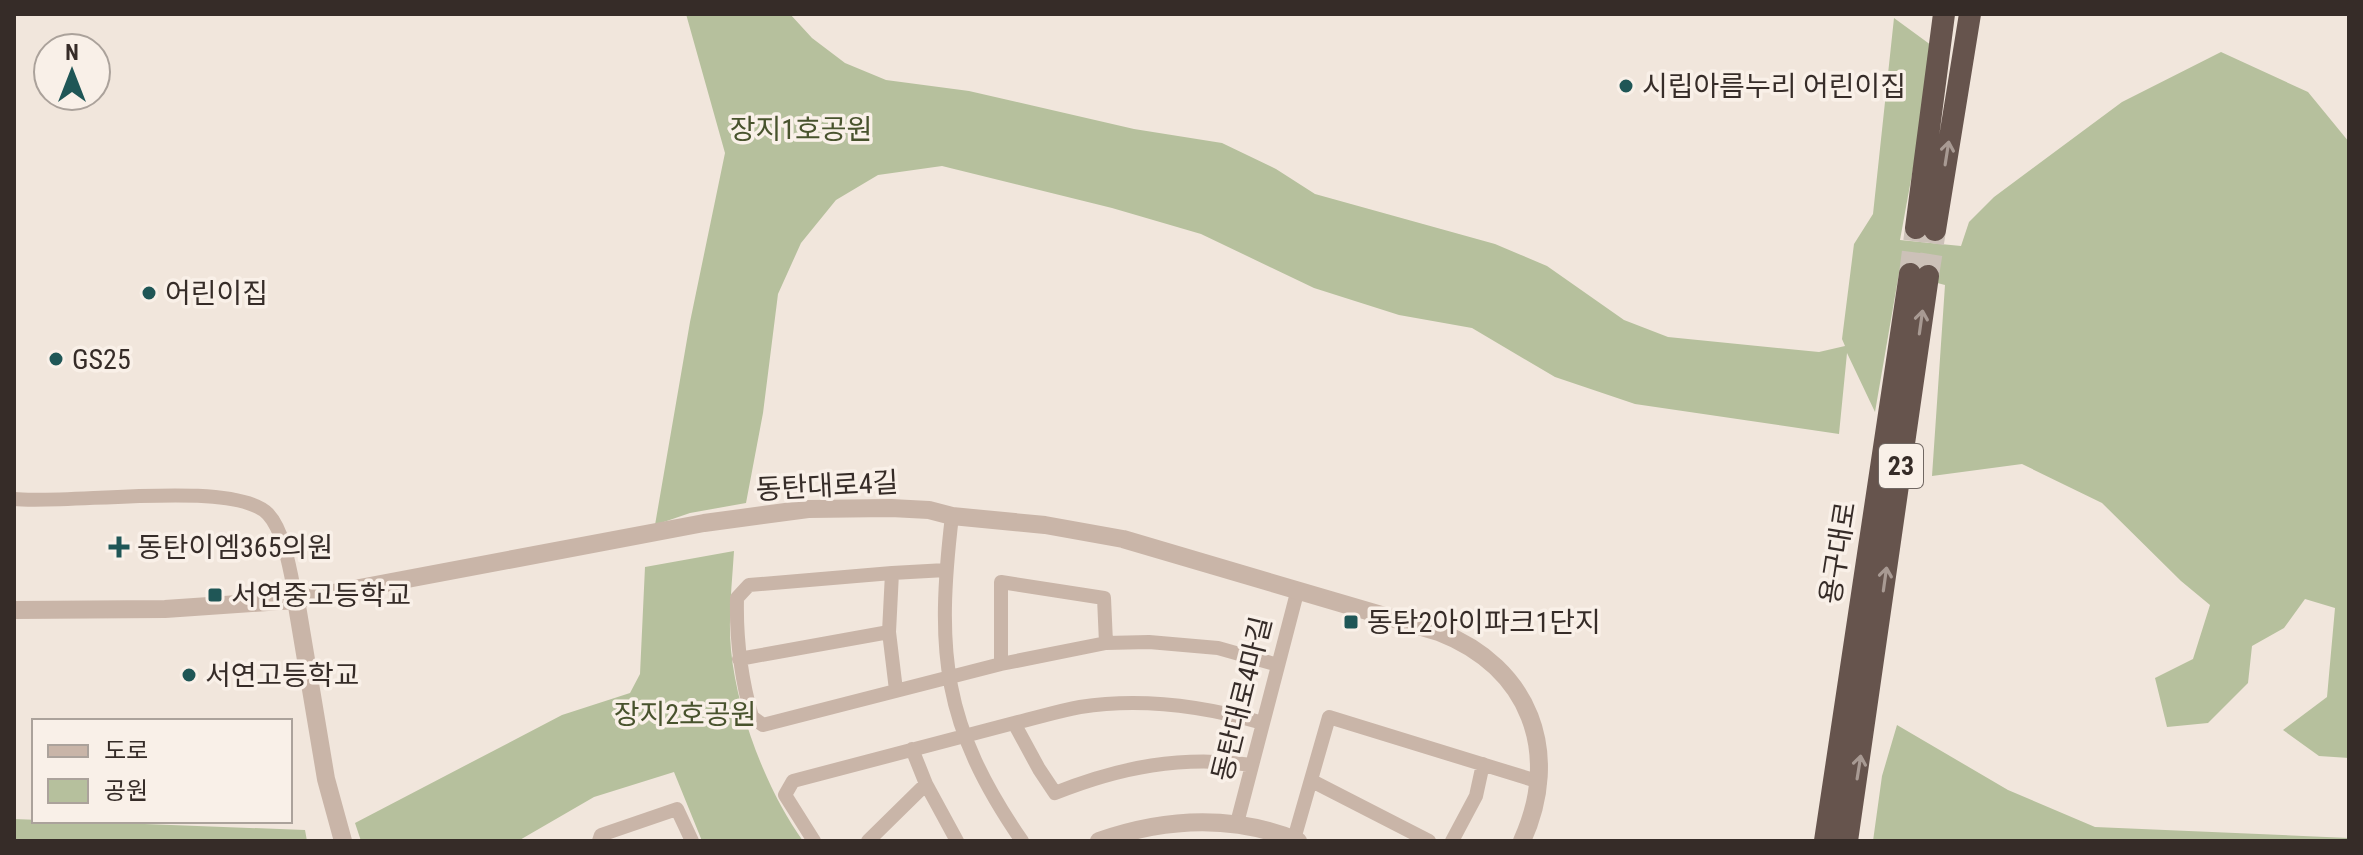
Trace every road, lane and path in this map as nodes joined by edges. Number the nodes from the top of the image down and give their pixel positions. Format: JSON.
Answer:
{"nodes":[{"id":1,"x":1944,"y":14,"type":"edge"},
{"id":2,"x":1970,"y":14,"type":"edge"},
{"id":3,"x":1919,"y":275,"type":"tunnel mouth"},
{"id":4,"x":14,"y":499,"type":"edge"},
{"id":5,"x":952,"y":516,"type":"junction"},
{"id":6,"x":946,"y":570,"type":"junction"},
{"id":7,"x":892,"y":573,"type":"junction"},
{"id":8,"x":1298,"y":589,"type":"junction"},
{"id":9,"x":296,"y":600,"type":"junction"},
{"id":10,"x":14,"y":610,"type":"edge"},
{"id":11,"x":889,"y":632,"type":"junction"},
{"id":12,"x":1106,"y":643,"type":"junction"},
{"id":13,"x":1864,"y":655,"type":"junction"},
{"id":14,"x":739,"y":659,"type":"junction"},
{"id":15,"x":1001,"y":664,"type":"junction"},
{"id":16,"x":1278,"y":665,"type":"junction"},
{"id":17,"x":949,"y":676,"type":"junction"},
{"id":18,"x":896,"y":690,"type":"junction"},
{"id":19,"x":1014,"y":723,"type":"junction"},
{"id":20,"x":1263,"y":723,"type":"junction"},
{"id":21,"x":963,"y":736,"type":"junction"},
{"id":22,"x":912,"y":749,"type":"junction"},
{"id":23,"x":1483,"y":764,"type":"junction"},
{"id":24,"x":1252,"y":765,"type":"junction"},
{"id":25,"x":1312,"y":781,"type":"junction"},
{"id":26,"x":1540,"y":782,"type":"junction"},
{"id":27,"x":926,"y":784,"type":"junction"},
{"id":28,"x":1237,"y":823,"type":"junction"},
{"id":29,"x":1296,"y":840,"type":"edge"},
{"id":30,"x":343,"y":841,"type":"edge"},
{"id":31,"x":599,"y":841,"type":"edge"},
{"id":32,"x":692,"y":841,"type":"edge"},
{"id":33,"x":814,"y":841,"type":"edge"},
{"id":34,"x":868,"y":841,"type":"edge"},
{"id":35,"x":957,"y":841,"type":"edge"},
{"id":36,"x":1022,"y":841,"type":"edge"},
{"id":37,"x":1099,"y":841,"type":"edge"},
{"id":38,"x":1429,"y":841,"type":"edge"},
{"id":39,"x":1452,"y":841,"type":"edge"},
{"id":40,"x":1522,"y":841,"type":"edge"},
{"id":41,"x":1825,"y":841,"type":"edge"},
{"id":42,"x":1847,"y":841,"type":"edge"}],
"edges":[{"from":1,"to":2,"type":"highway","one_way":true},
{"from":3,"to":13,"type":"highway","name":"용구대로","number":"23"},
{"from":4,"to":9,"type":"street"},
{"from":5,"to":6,"type":"street"},
{"from":5,"to":8,"type":"street","name":"동탄대로4길"},
{"from":5,"to":9,"type":"street","name":"동탄대로4길"},
{"from":6,"to":7,"type":"street"},
{"from":6,"to":17,"type":"street"},
{"from":7,"to":11,"type":"street"},
{"from":7,"to":14,"type":"street"},
{"from":8,"to":16,"type":"street","name":"동탄대로4마길"},
{"from":8,"to":26,"type":"street","name":"동탄대로4길"},
{"from":9,"to":10,"type":"street","name":"동탄대로4길"},
{"from":9,"to":30,"type":"street"},
{"from":11,"to":14,"type":"street"},
{"from":11,"to":18,"type":"street"},
{"from":12,"to":15,"type":"street"},
{"from":12,"to":15,"type":"street"},
{"from":12,"to":16,"type":"street"},
{"from":13,"to":41,"type":"highway","name":"용구대로","number":"23"},
{"from":42,"to":13,"type":"highway","name":"용구대로","number":"23","one_way":true},
{"from":14,"to":18,"type":"street"},
{"from":15,"to":17,"type":"street"},
{"from":16,"to":20,"type":"street","name":"동탄대로4마길"},
{"from":17,"to":18,"type":"street"},
{"from":17,"to":21,"type":"street"},
{"from":19,"to":20,"type":"street"},
{"from":19,"to":21,"type":"street"},
{"from":19,"to":24,"type":"street"},
{"from":20,"to":24,"type":"street","name":"동탄대로4마길"},
{"from":21,"to":22,"type":"street"},
{"from":21,"to":36,"type":"street"},
{"from":22,"to":27,"type":"street"},
{"from":22,"to":33,"type":"street"},
{"from":23,"to":25,"type":"street"},
{"from":23,"to":26,"type":"street"},
{"from":23,"to":39,"type":"street"},
{"from":24,"to":28,"type":"street","name":"동탄대로4마길"},
{"from":25,"to":29,"type":"street"},
{"from":25,"to":38,"type":"street"},
{"from":26,"to":40,"type":"street","name":"동탄대로4길"},
{"from":27,"to":34,"type":"street"},
{"from":27,"to":35,"type":"street"},
{"from":28,"to":29,"type":"street"},
{"from":28,"to":37,"type":"street"},
{"from":31,"to":32,"type":"street"}]}
